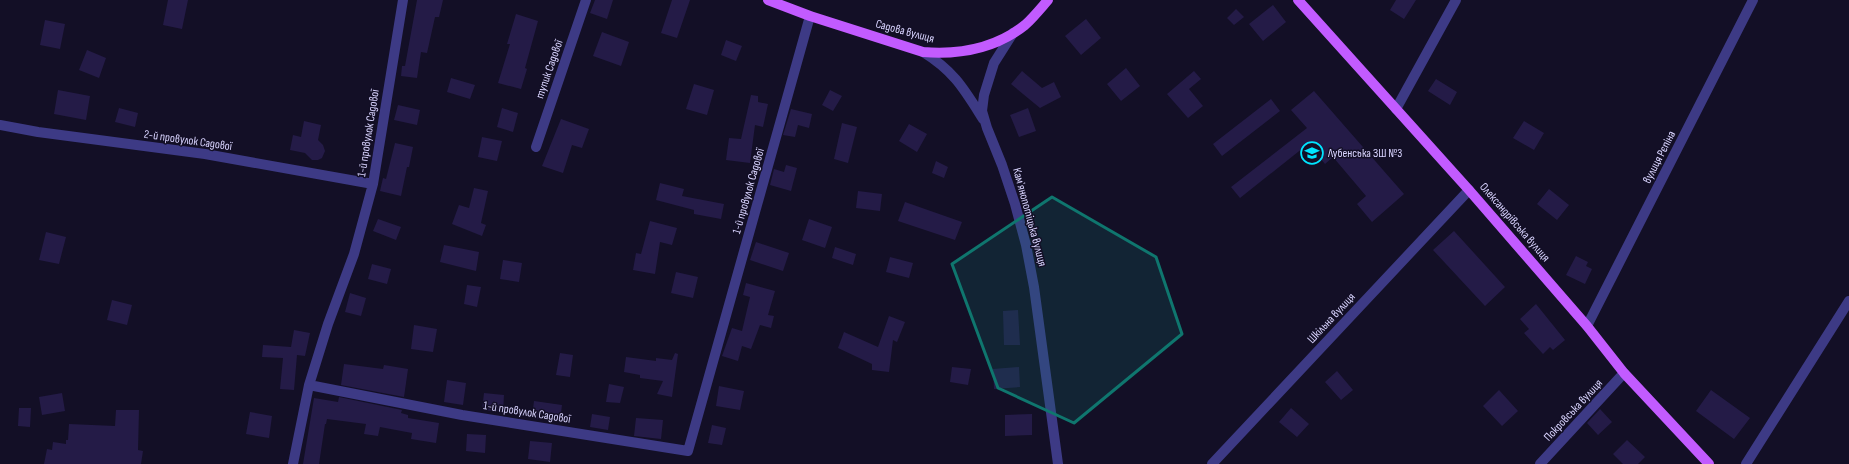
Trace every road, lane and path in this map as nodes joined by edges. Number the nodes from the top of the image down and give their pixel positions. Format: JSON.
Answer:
{"nodes":[{"id":1,"x":403,"y":0,"type":"edge"},
{"id":2,"x":586,"y":0,"type":"edge"},
{"id":3,"x":768,"y":0,"type":"edge"},
{"id":4,"x":1048,"y":0,"type":"edge"},
{"id":5,"x":1298,"y":0,"type":"edge"},
{"id":6,"x":1456,"y":0,"type":"edge"},
{"id":7,"x":1753,"y":0,"type":"edge"},
{"id":8,"x":810,"y":16,"type":"junction"},
{"id":9,"x":1013,"y":33,"type":"junction"},
{"id":10,"x":923,"y":52,"type":"junction"},
{"id":11,"x":1396,"y":109,"type":"junction"},
{"id":12,"x":985,"y":121,"type":"junction"},
{"id":13,"x":0,"y":125,"type":"edge"},
{"id":14,"x":536,"y":147,"type":"dead end"},
{"id":15,"x":373,"y":184,"type":"junction"},
{"id":16,"x":1469,"y":190,"type":"junction"},
{"id":17,"x":1849,"y":301,"type":"edge"},
{"id":18,"x":1587,"y":326,"type":"junction"},
{"id":19,"x":1624,"y":373,"type":"junction"},
{"id":20,"x":309,"y":384,"type":"junction"},
{"id":21,"x":293,"y":464,"type":"edge"},
{"id":22,"x":1058,"y":464,"type":"edge"},
{"id":23,"x":1212,"y":464,"type":"edge"},
{"id":24,"x":1540,"y":464,"type":"edge"},
{"id":25,"x":1709,"y":464,"type":"edge"},
{"id":26,"x":1746,"y":464,"type":"edge"}],
"edges":[{"from":1,"to":15,"type":"street","name":"1-й провулок Садової"},
{"from":2,"to":14,"type":"street","name":"тупик Садової"},
{"from":3,"to":8,"type":"main road","name":"Садова вулиця"},
{"from":4,"to":9,"type":"main road","name":"Садова вулиця"},
{"from":5,"to":11,"type":"main road","name":"Олександрівська вулиця"},
{"from":6,"to":11,"type":"street"},
{"from":7,"to":18,"type":"street","name":"вулиця Рєпіна"},
{"from":8,"to":10,"type":"main road","name":"Садова вулиця"},
{"from":8,"to":20,"type":"street","name":"1-й провулок Садової"},
{"from":9,"to":10,"type":"main road","name":"Садова вулиця"},
{"from":9,"to":12,"type":"street","name":"Камʼянопотіцька вулиця"},
{"from":10,"to":12,"type":"street"},
{"from":11,"to":16,"type":"main road","name":"Олександрівська вулиця"},
{"from":12,"to":22,"type":"street","name":"Камʼянопотіцька вулиця"},
{"from":13,"to":15,"type":"street","name":"2-й провулок Садової"},
{"from":15,"to":20,"type":"street","name":"1-й провулок Садової"},
{"from":16,"to":18,"type":"main road","name":"Олександрівська вулиця"},
{"from":16,"to":23,"type":"street","name":"Шкільна вулиця"},
{"from":17,"to":26,"type":"street"},
{"from":18,"to":19,"type":"main road","name":"Олександрівська вулиця"},
{"from":19,"to":24,"type":"street","name":"Покровська вулиця"},
{"from":19,"to":25,"type":"main road","name":"Олександрівська вулиця"},
{"from":20,"to":21,"type":"street"}]}
